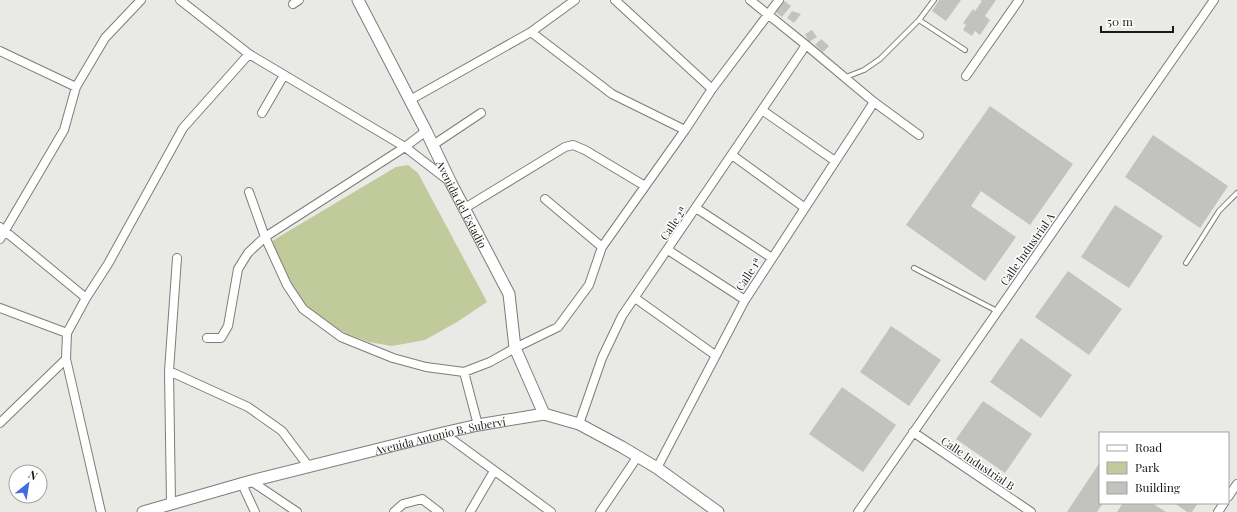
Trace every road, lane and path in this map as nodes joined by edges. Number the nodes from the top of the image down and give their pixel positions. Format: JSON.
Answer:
{"nodes":[{"id":1,"x":140,"y":0,"type":"edge"},
{"id":2,"x":180,"y":0,"type":"edge"},
{"id":3,"x":358,"y":0,"type":"edge"},
{"id":4,"x":575,"y":0,"type":"edge"},
{"id":5,"x":615,"y":0,"type":"edge"},
{"id":6,"x":750,"y":0,"type":"edge"},
{"id":7,"x":779,"y":0,"type":"edge"},
{"id":8,"x":934,"y":0,"type":"edge"},
{"id":9,"x":1019,"y":0,"type":"edge"},
{"id":10,"x":1214,"y":0,"type":"edge"},
{"id":11,"x":768,"y":16,"type":"junction"},
{"id":12,"x":919,"y":20,"type":"junction"},
{"id":13,"x":531,"y":32,"type":"junction"},
{"id":14,"x":806,"y":45,"type":"junction"},
{"id":15,"x":965,"y":50,"type":"dead end"},
{"id":16,"x":0,"y":52,"type":"edge"},
{"id":17,"x":249,"y":54,"type":"junction"},
{"id":18,"x":284,"y":75,"type":"junction"},
{"id":19,"x":966,"y":76,"type":"dead end"},
{"id":20,"x":845,"y":78,"type":"junction"},
{"id":21,"x":76,"y":87,"type":"junction"},
{"id":22,"x":712,"y":89,"type":"junction"},
{"id":23,"x":410,"y":100,"type":"junction"},
{"id":24,"x":874,"y":102,"type":"junction"},
{"id":25,"x":762,"y":110,"type":"junction"},
{"id":26,"x":262,"y":113,"type":"dead end"},
{"id":27,"x":481,"y":113,"type":"dead end"},
{"id":28,"x":685,"y":130,"type":"junction"},
{"id":29,"x":426,"y":131,"type":"junction"},
{"id":30,"x":919,"y":135,"type":"dead end"},
{"id":31,"x":433,"y":145,"type":"junction"},
{"id":32,"x":405,"y":147,"type":"junction"},
{"id":33,"x":732,"y":155,"type":"junction"},
{"id":34,"x":835,"y":161,"type":"junction"},
{"id":35,"x":451,"y":183,"type":"junction"},
{"id":36,"x":645,"y":186,"type":"junction"},
{"id":37,"x":249,"y":192,"type":"dead end"},
{"id":38,"x":1237,"y":193,"type":"edge"},
{"id":39,"x":545,"y":199,"type":"dead end"},
{"id":40,"x":465,"y":208,"type":"junction"},
{"id":41,"x":696,"y":208,"type":"junction"},
{"id":42,"x":805,"y":208,"type":"junction"},
{"id":43,"x":3,"y":229,"type":"edge"},
{"id":44,"x":265,"y":237,"type":"junction"},
{"id":45,"x":0,"y":240,"type":"edge"},
{"id":46,"x":602,"y":247,"type":"junction"},
{"id":47,"x":668,"y":250,"type":"junction"},
{"id":48,"x":177,"y":258,"type":"dead end"},
{"id":49,"x":772,"y":258,"type":"junction"},
{"id":50,"x":1186,"y":263,"type":"dead end"},
{"id":51,"x":914,"y":268,"type":"dead end"},
{"id":52,"x":86,"y":298,"type":"junction"},
{"id":53,"x":635,"y":298,"type":"junction"},
{"id":54,"x":745,"y":300,"type":"junction"},
{"id":55,"x":0,"y":308,"type":"edge"},
{"id":56,"x":998,"y":310,"type":"junction"},
{"id":57,"x":67,"y":333,"type":"junction"},
{"id":58,"x":207,"y":338,"type":"dead end"},
{"id":59,"x":515,"y":348,"type":"junction"},
{"id":60,"x":715,"y":355,"type":"junction"},
{"id":61,"x":66,"y":359,"type":"junction"},
{"id":62,"x":169,"y":371,"type":"junction"},
{"id":63,"x":464,"y":372,"type":"junction"},
{"id":64,"x":544,"y":414,"type":"junction"},
{"id":65,"x":0,"y":423,"type":"edge"},
{"id":66,"x":579,"y":424,"type":"junction"},
{"id":67,"x":478,"y":425,"type":"junction"},
{"id":68,"x":913,"y":432,"type":"junction"},
{"id":69,"x":443,"y":433,"type":"junction"},
{"id":70,"x":638,"y":456,"type":"junction"},
{"id":71,"x":309,"y":467,"type":"junction"},
{"id":72,"x":658,"y":468,"type":"junction"},
{"id":73,"x":494,"y":470,"type":"junction"},
{"id":74,"x":247,"y":483,"type":"junction"},
{"id":75,"x":1237,"y":484,"type":"edge"},
{"id":76,"x":1229,"y":496,"type":"edge"},
{"id":77,"x":172,"y":504,"type":"junction"},
{"id":78,"x":160,"y":510,"type":"edge"},
{"id":79,"x":101,"y":512,"type":"edge"},
{"id":80,"x":143,"y":512,"type":"edge"},
{"id":81,"x":255,"y":512,"type":"edge"},
{"id":82,"x":297,"y":512,"type":"edge"},
{"id":83,"x":394,"y":512,"type":"edge"},
{"id":84,"x":439,"y":512,"type":"edge"},
{"id":85,"x":470,"y":512,"type":"edge"},
{"id":86,"x":551,"y":512,"type":"edge"},
{"id":87,"x":600,"y":512,"type":"edge"},
{"id":88,"x":718,"y":512,"type":"edge"},
{"id":89,"x":858,"y":512,"type":"edge"},
{"id":90,"x":1031,"y":512,"type":"edge"}],
"edges":[{"from":1,"to":21,"type":"street"},
{"from":2,"to":17,"type":"street"},
{"from":3,"to":23,"type":"main road","name":"Avenida del Estadio"},
{"from":4,"to":13,"type":"street"},
{"from":5,"to":22,"type":"street"},
{"from":6,"to":11,"type":"street"},
{"from":7,"to":11,"type":"street"},
{"from":8,"to":12,"type":"lane"},
{"from":9,"to":19,"type":"street"},
{"from":10,"to":56,"type":"street","name":"Calle Industrial A"},
{"from":11,"to":14,"type":"street"},
{"from":11,"to":22,"type":"street"},
{"from":12,"to":15,"type":"lane"},
{"from":12,"to":20,"type":"lane"},
{"from":13,"to":23,"type":"street"},
{"from":13,"to":28,"type":"street"},
{"from":14,"to":20,"type":"street"},
{"from":14,"to":25,"type":"street","name":"Calle 2ª"},
{"from":16,"to":21,"type":"street"},
{"from":17,"to":18,"type":"street"},
{"from":17,"to":52,"type":"street"},
{"from":18,"to":26,"type":"street"},
{"from":18,"to":32,"type":"street"},
{"from":20,"to":24,"type":"street"},
{"from":21,"to":43,"type":"street"},
{"from":22,"to":28,"type":"street"},
{"from":23,"to":29,"type":"main road","name":"Avenida del Estadio"},
{"from":24,"to":30,"type":"street"},
{"from":24,"to":34,"type":"street","name":"Calle 1ª"},
{"from":25,"to":33,"type":"street","name":"Calle 2ª"},
{"from":25,"to":34,"type":"street"},
{"from":27,"to":31,"type":"street"},
{"from":28,"to":36,"type":"street"},
{"from":29,"to":31,"type":"main road","name":"Avenida del Estadio"},
{"from":29,"to":32,"type":"street"},
{"from":31,"to":35,"type":"main road","name":"Avenida del Estadio"},
{"from":32,"to":35,"type":"street"},
{"from":32,"to":44,"type":"street"},
{"from":33,"to":41,"type":"street","name":"Calle 2ª"},
{"from":33,"to":42,"type":"street"},
{"from":34,"to":42,"type":"street","name":"Calle 1ª"},
{"from":35,"to":40,"type":"main road","name":"Avenida del Estadio"},
{"from":36,"to":40,"type":"street"},
{"from":36,"to":46,"type":"street"},
{"from":37,"to":44,"type":"street"},
{"from":38,"to":50,"type":"lane"},
{"from":39,"to":46,"type":"street"},
{"from":40,"to":59,"type":"main road","name":"Avenida del Estadio"},
{"from":41,"to":47,"type":"street","name":"Calle 2ª"},
{"from":41,"to":49,"type":"street"},
{"from":42,"to":49,"type":"street","name":"Calle 1ª"},
{"from":43,"to":45,"type":"street"},
{"from":43,"to":52,"type":"street"},
{"from":44,"to":58,"type":"street"},
{"from":44,"to":63,"type":"street"},
{"from":46,"to":59,"type":"street"},
{"from":47,"to":53,"type":"street","name":"Calle 2ª"},
{"from":47,"to":54,"type":"street"},
{"from":48,"to":62,"type":"street"},
{"from":49,"to":54,"type":"street","name":"Calle 1ª"},
{"from":51,"to":56,"type":"lane"},
{"from":52,"to":57,"type":"street"},
{"from":53,"to":60,"type":"street"},
{"from":53,"to":66,"type":"street","name":"Calle 2ª"},
{"from":54,"to":60,"type":"street","name":"Calle 1ª"},
{"from":55,"to":57,"type":"street"},
{"from":56,"to":68,"type":"street","name":"Calle Industrial A"},
{"from":57,"to":61,"type":"street"},
{"from":59,"to":63,"type":"street"},
{"from":59,"to":64,"type":"main road","name":"Avenida del Estadio"},
{"from":60,"to":72,"type":"street","name":"Calle 1ª"},
{"from":61,"to":65,"type":"street"},
{"from":61,"to":79,"type":"street"},
{"from":62,"to":71,"type":"street"},
{"from":62,"to":77,"type":"street"},
{"from":63,"to":67,"type":"street"},
{"from":64,"to":66,"type":"main road","name":"Avenida Antonio B. Suberví"},
{"from":64,"to":67,"type":"main road","name":"Avenida Antonio B. Suberví"},
{"from":66,"to":70,"type":"main road","name":"Avenida Antonio B. Suberví"},
{"from":67,"to":69,"type":"main road","name":"Avenida Antonio B. Suberví"},
{"from":68,"to":89,"type":"street","name":"Calle Industrial A"},
{"from":68,"to":90,"type":"street","name":"Calle Industrial B"},
{"from":69,"to":71,"type":"main road","name":"Avenida Antonio B. Suberví"},
{"from":69,"to":73,"type":"street"},
{"from":70,"to":72,"type":"main road","name":"Avenida Antonio B. Suberví"},
{"from":70,"to":87,"type":"street"},
{"from":71,"to":74,"type":"main road","name":"Avenida Antonio B. Suberví"},
{"from":72,"to":88,"type":"main road","name":"Avenida Antonio B. Suberví"},
{"from":73,"to":85,"type":"street"},
{"from":73,"to":86,"type":"street"},
{"from":74,"to":77,"type":"main road","name":"Avenida Antonio B. Suberví"},
{"from":74,"to":81,"type":"street"},
{"from":74,"to":82,"type":"street"},
{"from":75,"to":76,"type":"street"},
{"from":77,"to":78,"type":"main road","name":"Avenida Antonio B. Suberví"},
{"from":78,"to":80,"type":"main road","name":"Avenida Antonio B. Suberví"},
{"from":83,"to":84,"type":"street"}]}
